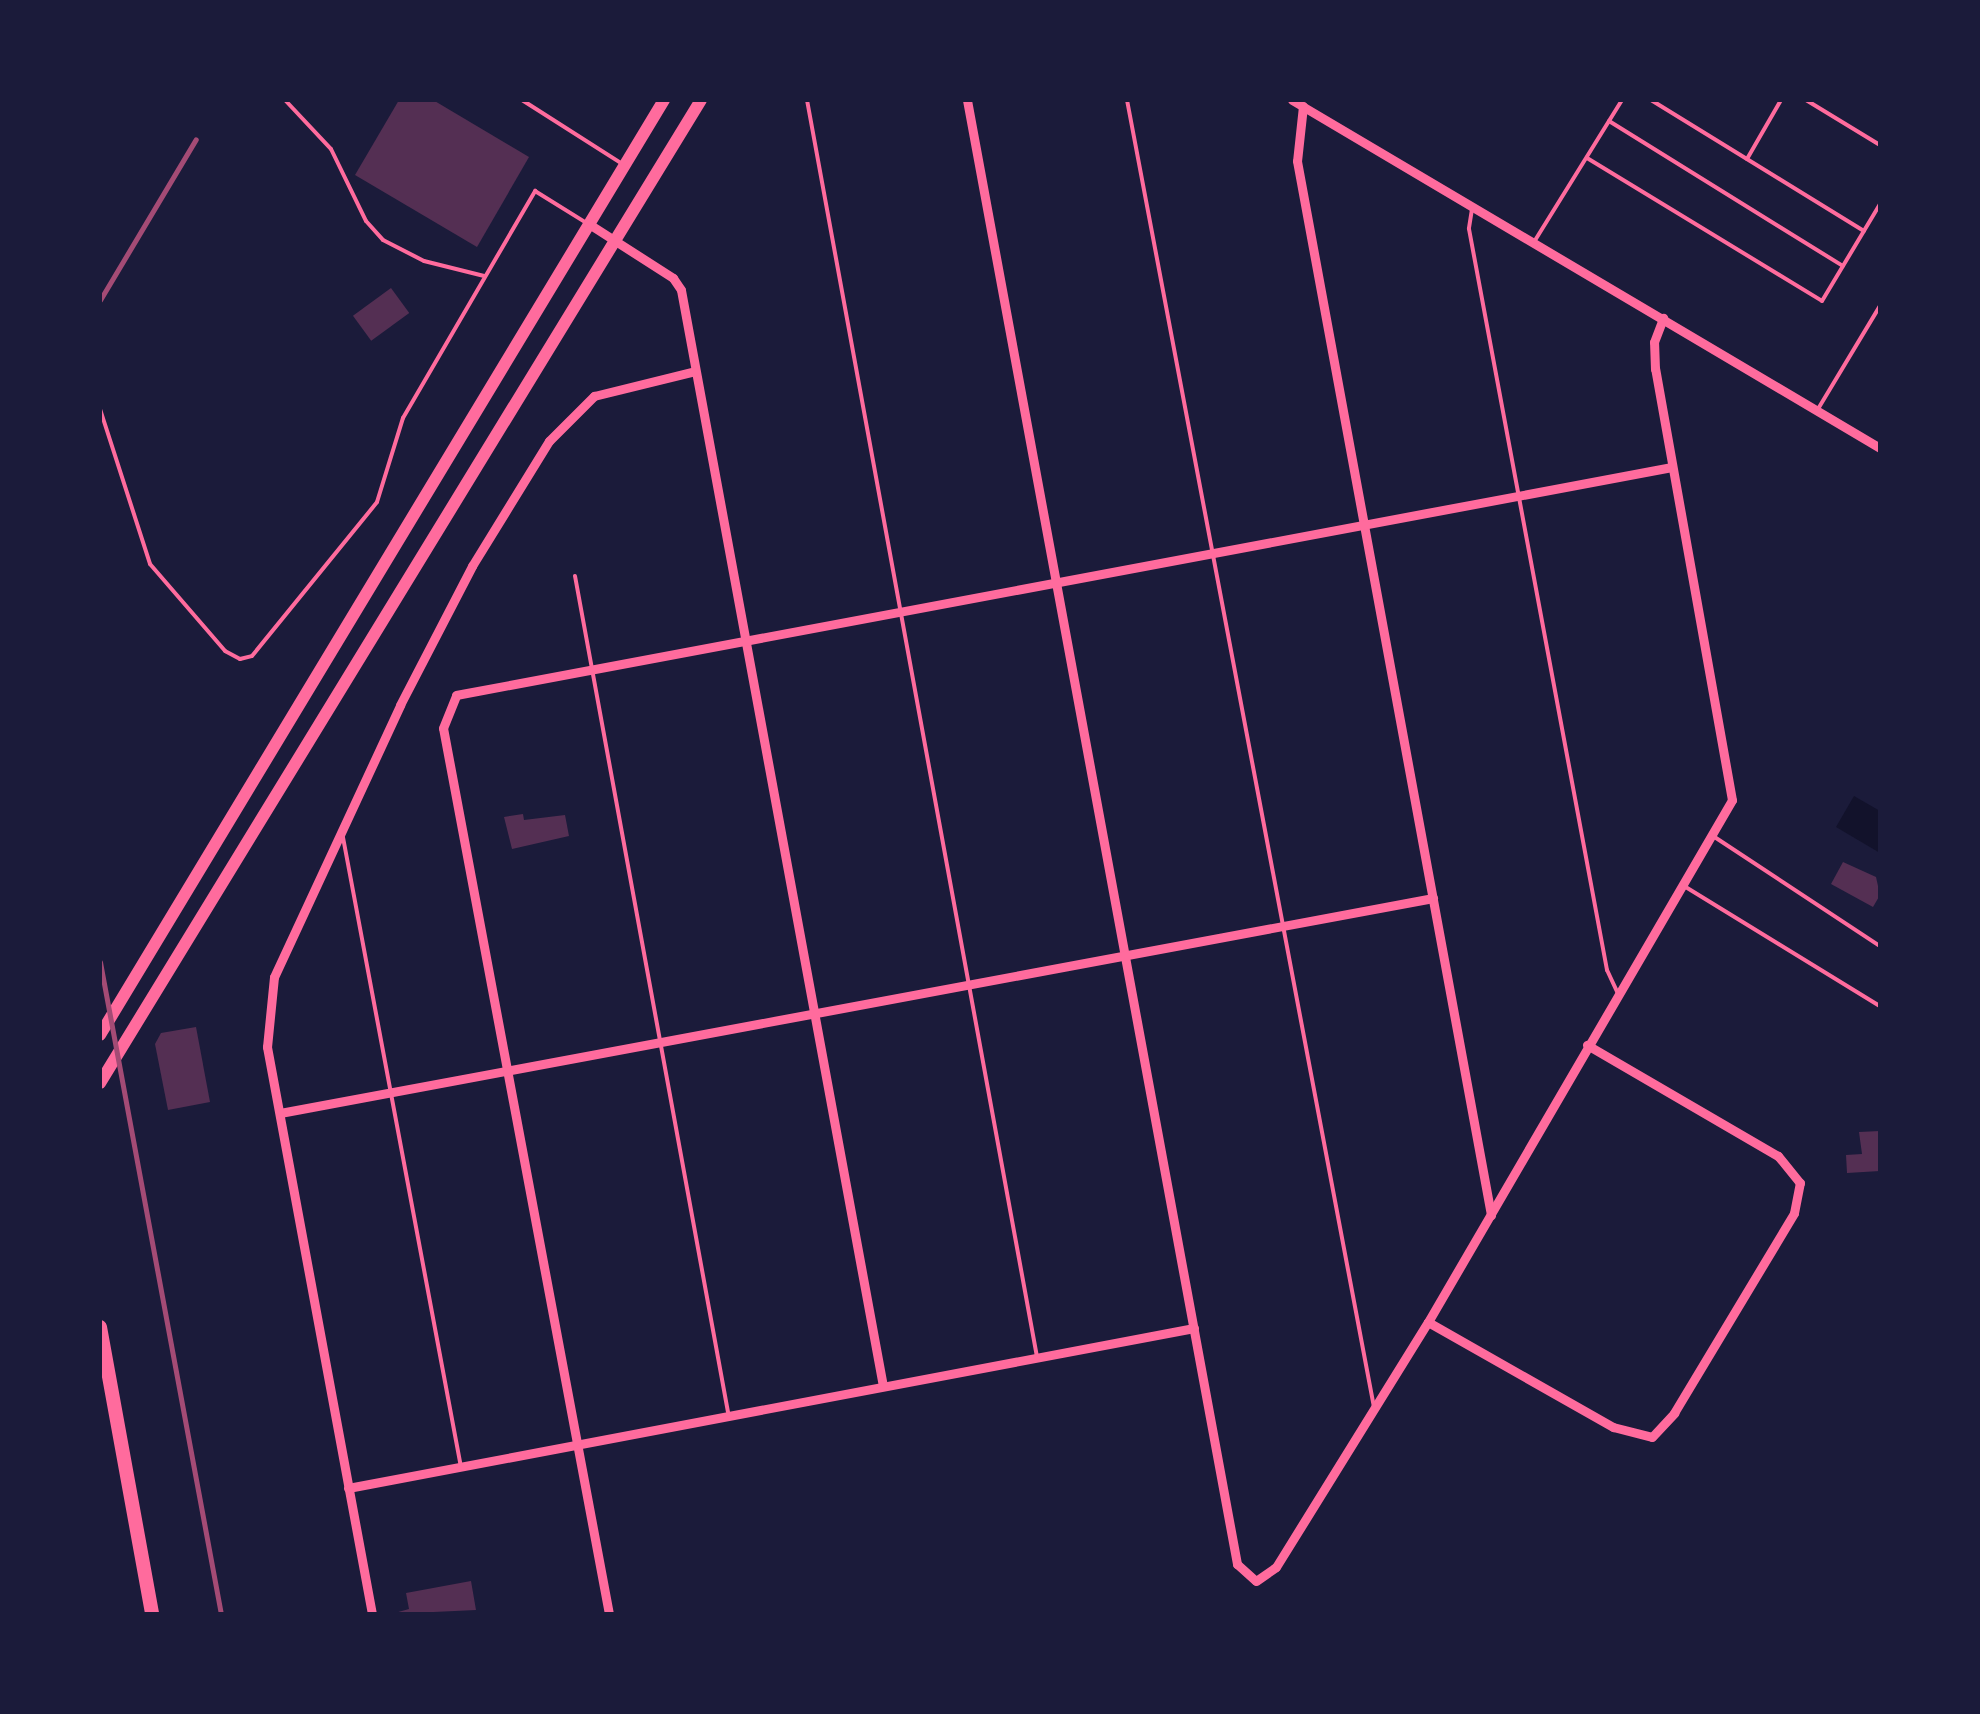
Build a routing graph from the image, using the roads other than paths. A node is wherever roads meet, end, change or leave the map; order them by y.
1 (284, 100) edge
2 (522, 100) edge
3 (664, 100) edge
4 (701, 100) edge
5 (807, 100) edge
6 (967, 100) edge
7 (1127, 100) edge
8 (1292, 100) edge
9 (1622, 100) edge
10 (1652, 100) edge
11 (1781, 100) edge
12 (1806, 100) edge
13 (1303, 106) junction
14 (1609, 121) junction
15 (1880, 145) edge
16 (1586, 158) junction
17 (1748, 159) junction
18 (625, 166) junction
19 (1880, 204) edge
20 (1473, 206) junction
21 (590, 224) junction
22 (1864, 231) junction
23 (616, 241) junction
24 (1534, 242) junction
25 (1843, 266) junction
26 (484, 276) junction
27 (1880, 306) edge
28 (1663, 318) junction
29 (695, 370) junction
30 (100, 409) edge
31 (1818, 410) junction
32 (1880, 448) edge
33 (1672, 467) junction
34 (1519, 497) junction
35 (1363, 524) junction
36 (1209, 552) junction
37 (575, 576) dead end
38 (1055, 580) junction
39 (898, 610) junction
40 (746, 638) junction
41 (591, 668) junction
42 (340, 825) junction
43 (1713, 836) junction
44 (1684, 886) junction
45 (1433, 898) junction
46 (1278, 927) junction
47 (1880, 946) edge
48 (1124, 955) junction
49 (970, 984) junction
50 (1618, 994) junction
51 (1880, 1006) edge
52 (815, 1013) junction
53 (100, 1035) edge
54 (660, 1041) junction
55 (1587, 1045) junction
56 (507, 1071) junction
57 (100, 1082) edge
58 (392, 1092) junction
59 (280, 1112) junction
60 (1490, 1214) junction
61 (1428, 1322) junction
62 (100, 1326) edge
63 (1194, 1328) junction
64 (1037, 1358) junction
65 (884, 1386) junction
66 (1375, 1409) junction
67 (728, 1414) junction
68 (576, 1444) junction
69 (461, 1466) junction
70 (348, 1488) junction
71 (152, 1614) edge
72 (372, 1614) edge
73 (609, 1614) edge

1 - 26 lane
2 - 18 lane
3 - 18 main road
4 - 23 main road
5 - 39 lane
6 - 38 street
7 - 36 lane
8 - 13 street
9 - 14 lane
10 - 17 lane
11 - 17 lane
12 - 15 lane
13 - 20 street
13 - 35 street
14 - 16 lane
14 - 25 lane
16 - 24 lane
16 - 25 lane
17 - 22 lane
18 - 21 main road
19 - 22 lane
20 - 24 street
20 - 34 lane
21 - 23 street
21 - 26 lane
21 - 53 main road
22 - 25 lane
23 - 29 street
23 - 57 main road
24 - 28 street
26 - 30 lane
27 - 31 lane
28 - 31 street
28 - 33 street
29 - 40 street
29 - 42 street
31 - 32 street
33 - 34 street
33 - 43 street
34 - 35 street
34 - 50 lane
35 - 36 street
35 - 45 street
36 - 38 street
36 - 46 lane
37 - 41 lane
38 - 39 street
38 - 48 street
39 - 40 street
39 - 49 lane
40 - 41 street
40 - 52 street
41 - 54 lane
41 - 56 street
42 - 58 lane
42 - 59 street
43 - 44 street
43 - 47 lane
44 - 50 street
44 - 51 lane
45 - 46 street
45 - 60 street
46 - 48 street
46 - 66 lane
48 - 49 street
48 - 63 street
49 - 52 street
49 - 64 lane
50 - 55 street
52 - 54 street
52 - 65 street
54 - 56 street
54 - 67 lane
55 - 60 street
55 - 61 street
56 - 58 street
56 - 68 street
58 - 59 street
58 - 69 lane
59 - 70 street
60 - 61 street
61 - 66 street
62 - 71 main road
63 - 64 street
63 - 66 street
64 - 65 street
65 - 67 street
67 - 68 street
68 - 69 street
68 - 73 street
69 - 70 street
70 - 72 street

